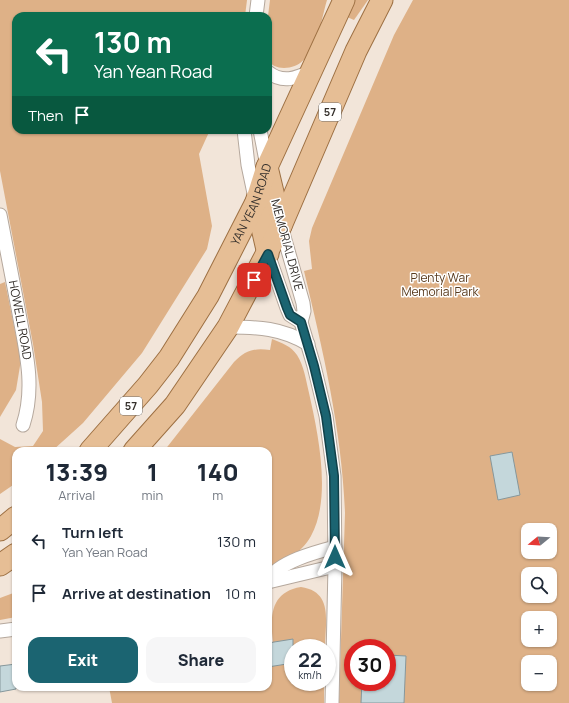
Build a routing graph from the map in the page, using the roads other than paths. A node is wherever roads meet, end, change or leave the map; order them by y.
1 (258, 0) edge
2 (344, 0) edge
3 (382, 0) edge
4 (256, 12) edge
5 (312, 71) junction
6 (272, 75) edge
7 (244, 134) edge
8 (261, 134) edge
9 (267, 167) junction
10 (256, 202) junction
11 (0, 215) edge
12 (282, 226) junction
13 (268, 254) junction
14 (301, 322) junction
15 (228, 327) junction
16 (308, 344) junction
17 (23, 425) dead end
18 (94, 447) edge
19 (138, 447) edge
20 (12, 520) edge
21 (0, 530) edge
22 (335, 547) junction
23 (12, 557) edge
24 (0, 565) edge
25 (335, 566) junction
26 (272, 577) edge
27 (272, 580) edge
28 (12, 630) edge
29 (0, 632) edge
30 (332, 703) edge

1 - 4 street
2 - 5 main road, YAN YEAN ROAD / 57
3 - 12 main road, 57
5 - 6 street
5 - 9 main road, YAN YEAN ROAD / 57
7 - 10 street
8 - 9 street
9 - 10 main road, YAN YEAN ROAD / 57
9 - 12 main road, MEMORIAL DRIVE
10 - 13 main road
10 - 18 main road, YAN YEAN ROAD / 57
11 - 17 street, HOWELL ROAD
12 - 13 main road, 57
12 - 14 street, MEMORIAL DRIVE
13 - 14 street, MEMORIAL DRIVE
13 - 15 main road, 57
14 - 16 street, MEMORIAL DRIVE
15 - 16 street
15 - 19 main road, 57
16 - 22 street, MEMORIAL DRIVE
20 - 21 main road
22 - 25 street, MEMORIAL DRIVE
22 - 26 street
23 - 24 main road
25 - 27 street
25 - 30 street, MEMORIAL DRIVE
28 - 29 street

